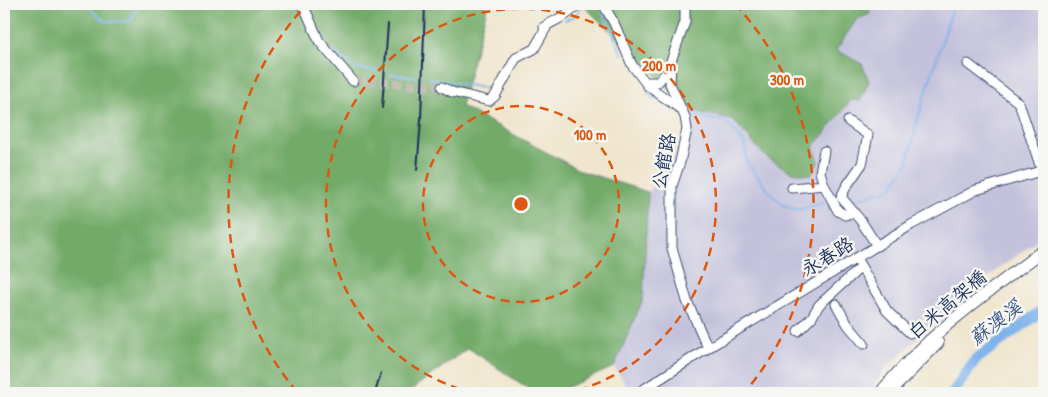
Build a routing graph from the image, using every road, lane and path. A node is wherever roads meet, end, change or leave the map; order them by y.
1 (301, 4) edge
2 (578, 4) edge
3 (603, 4) edge
4 (685, 4) edge
5 (671, 61) junction
6 (968, 64) dead end
7 (353, 81) dead end
8 (646, 82) junction
9 (442, 87) tunnel mouth
10 (682, 110) junction
11 (848, 121) dead end
12 (824, 151) dead end
13 (1043, 171) edge
14 (824, 185) junction
15 (792, 188) dead end
16 (854, 212) junction
17 (877, 246) junction
18 (1044, 246) edge
19 (1044, 250) edge
20 (856, 258) junction
21 (1044, 259) edge
22 (861, 267) junction
23 (836, 304) dead end
24 (798, 332) dead end
25 (910, 333) dead end
26 (864, 344) dead end
27 (708, 348) junction
28 (638, 393) edge
29 (875, 393) edge
30 (880, 393) edge
31 (889, 393) edge

1 - 7 street
2 - 9 street
3 - 8 street, 公館路
4 - 5 street
5 - 8 street
5 - 10 street
6 - 13 street
8 - 10 street, 公館路
10 - 27 street, 公館路
11 - 16 street
12 - 14 street
13 - 17 street, 永春路
14 - 15 street
14 - 16 street
16 - 17 street
17 - 20 street, 永春路
18 - 29 street
19 - 30 main road, 白米高架橋
20 - 22 street
20 - 27 street, 永春路
21 - 31 main road, 白米高架橋
22 - 24 street
22 - 25 street
23 - 26 street
27 - 28 street, 永春路

